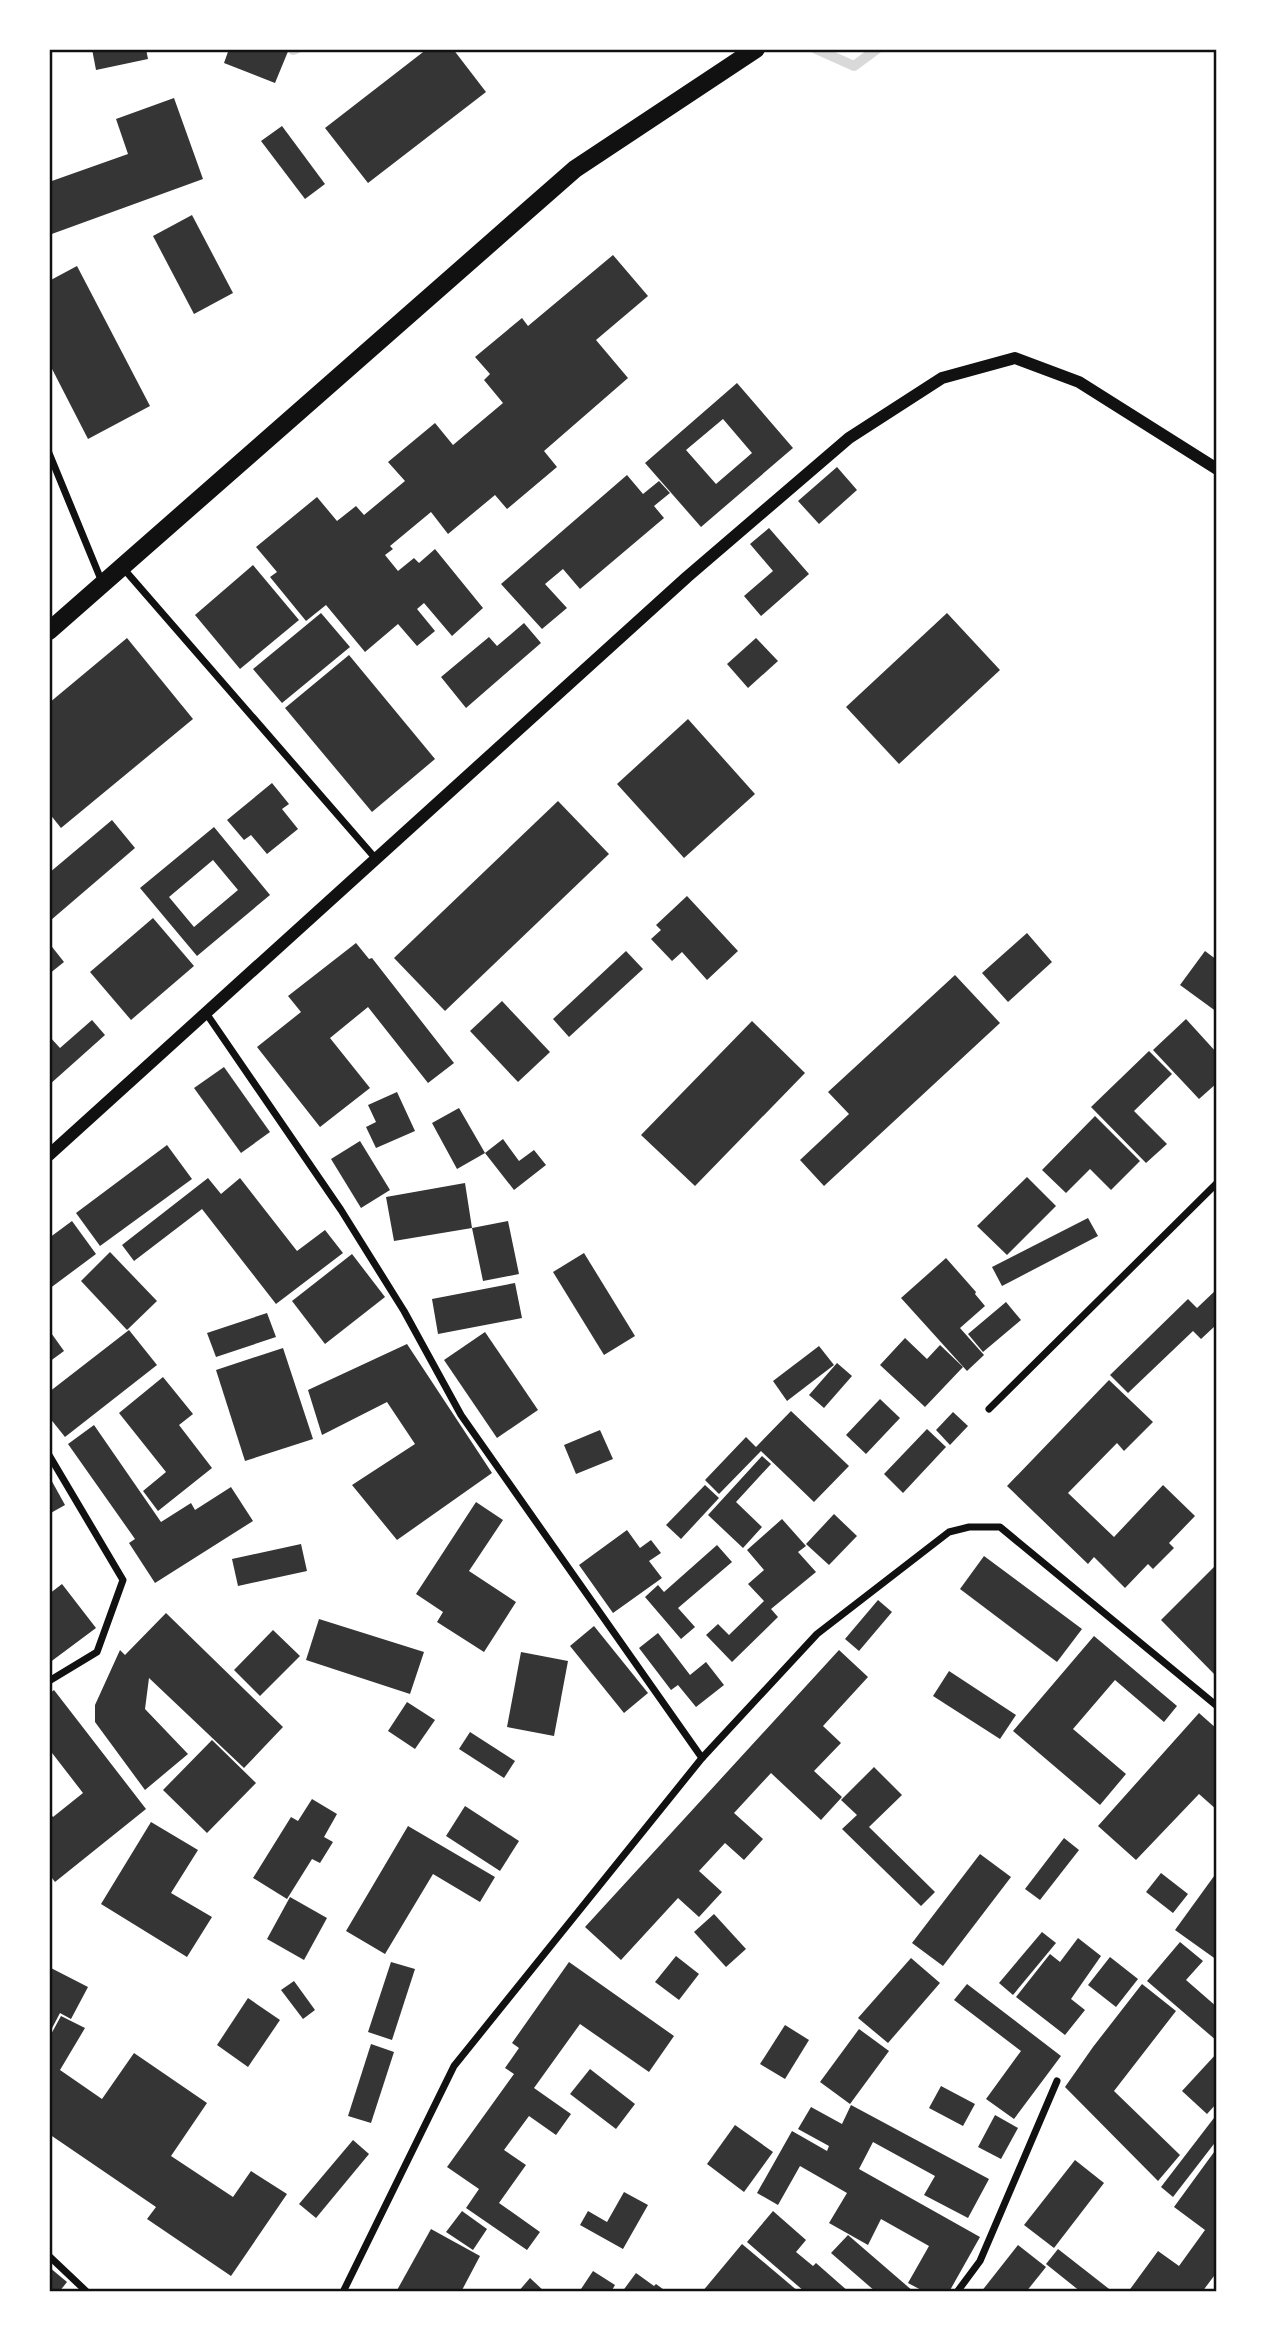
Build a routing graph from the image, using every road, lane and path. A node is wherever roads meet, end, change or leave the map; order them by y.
1 (756, 49) edge
2 (49, 453) edge
3 (1217, 469) edge
4 (122, 567) junction
5 (103, 583) junction
6 (49, 631) edge
7 (376, 859) junction
8 (206, 1013) junction
9 (49, 1155) edge
10 (1217, 1183) edge
11 (989, 1409) dead end
12 (49, 1455) edge
13 (49, 1681) edge
14 (1217, 1706) edge
15 (702, 1758) junction
16 (1057, 2081) dead end
17 (49, 2256) edge
18 (87, 2292) edge
19 (343, 2292) edge
20 (957, 2292) edge

1 - 4 main road
2 - 5 street
3 - 7 street
4 - 5 main road
4 - 7 street
5 - 6 main road
7 - 8 street
8 - 9 street
8 - 15 street
10 - 11 street
12 - 13 street
14 - 15 street
15 - 19 street
16 - 20 street
17 - 18 street

